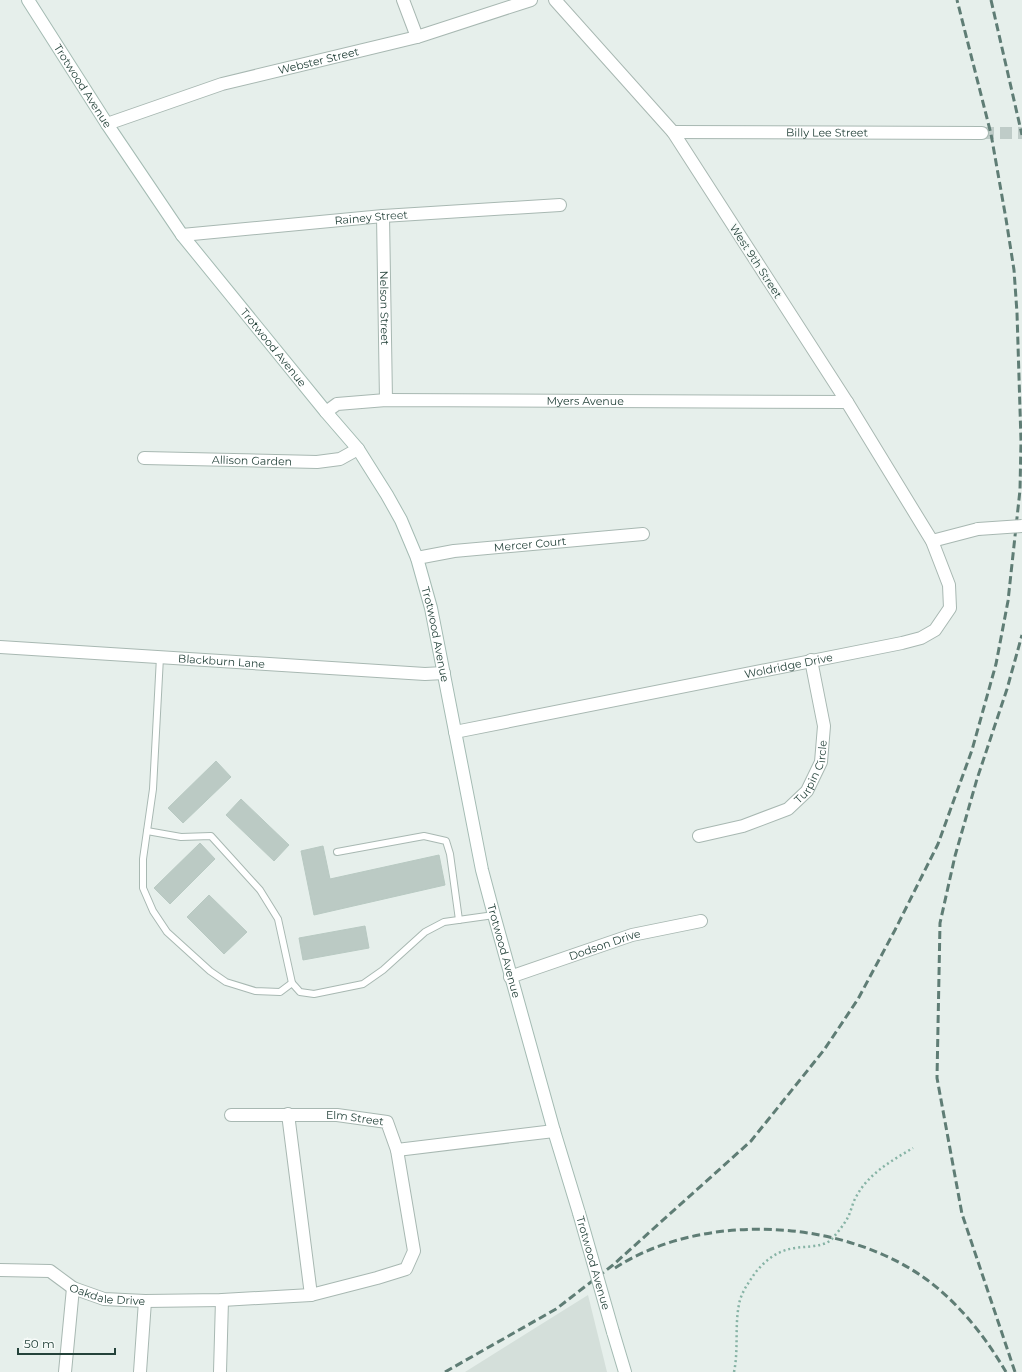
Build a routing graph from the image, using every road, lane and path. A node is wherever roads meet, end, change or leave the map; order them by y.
1 (28, 0) edge
2 (403, 0) edge
3 (530, 0) edge
4 (555, 0) edge
5 (417, 37) junction
6 (106, 124) junction
7 (673, 132) junction
8 (982, 133) tunnel mouth
9 (560, 205) dead end
10 (383, 216) junction
11 (182, 235) junction
12 (386, 400) junction
13 (847, 402) junction
14 (326, 412) junction
15 (358, 449) junction
16 (144, 458) dead end
17 (1022, 526) edge
18 (643, 534) dead end
19 (932, 541) junction
20 (417, 558) junction
21 (0, 647) edge
22 (160, 657) junction
23 (811, 660) junction
24 (444, 673) junction
25 (455, 732) junction
26 (147, 831) junction
27 (699, 836) dead end
28 (337, 852) dead end
29 (494, 915) junction
30 (459, 920) junction
31 (701, 921) dead end
32 (510, 976) junction
33 (292, 983) junction
34 (288, 1114) junction
35 (231, 1115) dead end
36 (554, 1131) junction
37 (913, 1148) dead end
38 (397, 1150) junction
39 (0, 1270) edge
40 (73, 1288) junction
41 (311, 1295) junction
42 (222, 1300) junction
43 (145, 1301) junction
44 (65, 1372) edge
45 (140, 1372) edge
46 (220, 1372) edge
47 (625, 1372) edge
48 (734, 1372) edge

1 - 6 street, Trotwood Avenue
2 - 5 street
3 - 5 street, Webster Street
4 - 7 street, West 9th Street
5 - 6 street, Webster Street
6 - 11 street, Trotwood Avenue
7 - 8 street, Billy Lee Street
7 - 13 street, West 9th Street
9 - 10 street, Rainey Street
10 - 11 street, Rainey Street
10 - 12 street, Nelson Street
11 - 14 street, Trotwood Avenue
12 - 13 street, Myers Avenue
12 - 14 street, Myers Avenue
13 - 19 street, West 9th Street
14 - 15 street, Trotwood Avenue
15 - 16 street, Allison Garden
15 - 20 street, Trotwood Avenue
17 - 19 street, bridge
18 - 20 street, Mercer Court
19 - 23 street, Woldridge Drive
20 - 24 street, Trotwood Avenue
21 - 22 street, Blackburn Lane
22 - 24 street, Blackburn Lane
22 - 26 lane
23 - 25 street, Woldridge Drive
23 - 27 street, Turpin Circle
24 - 25 street, Trotwood Avenue
25 - 29 street, Trotwood Avenue
26 - 33 lane
26 - 33 lane
28 - 30 lane
29 - 30 lane
29 - 32 street, Trotwood Avenue
30 - 33 lane
31 - 32 street, Dodson Drive
32 - 36 street, Trotwood Avenue
34 - 35 street, Elm Street
34 - 38 street, Elm Street
34 - 41 street
36 - 38 street
36 - 47 street, Trotwood Avenue, bridge
37 - 48 path
38 - 41 street, Oakdale Drive
39 - 40 street, Oakdale Drive
40 - 43 street, Oakdale Drive
40 - 44 street
41 - 42 street, Oakdale Drive
42 - 43 street, Oakdale Drive
42 - 46 street
43 - 45 street

